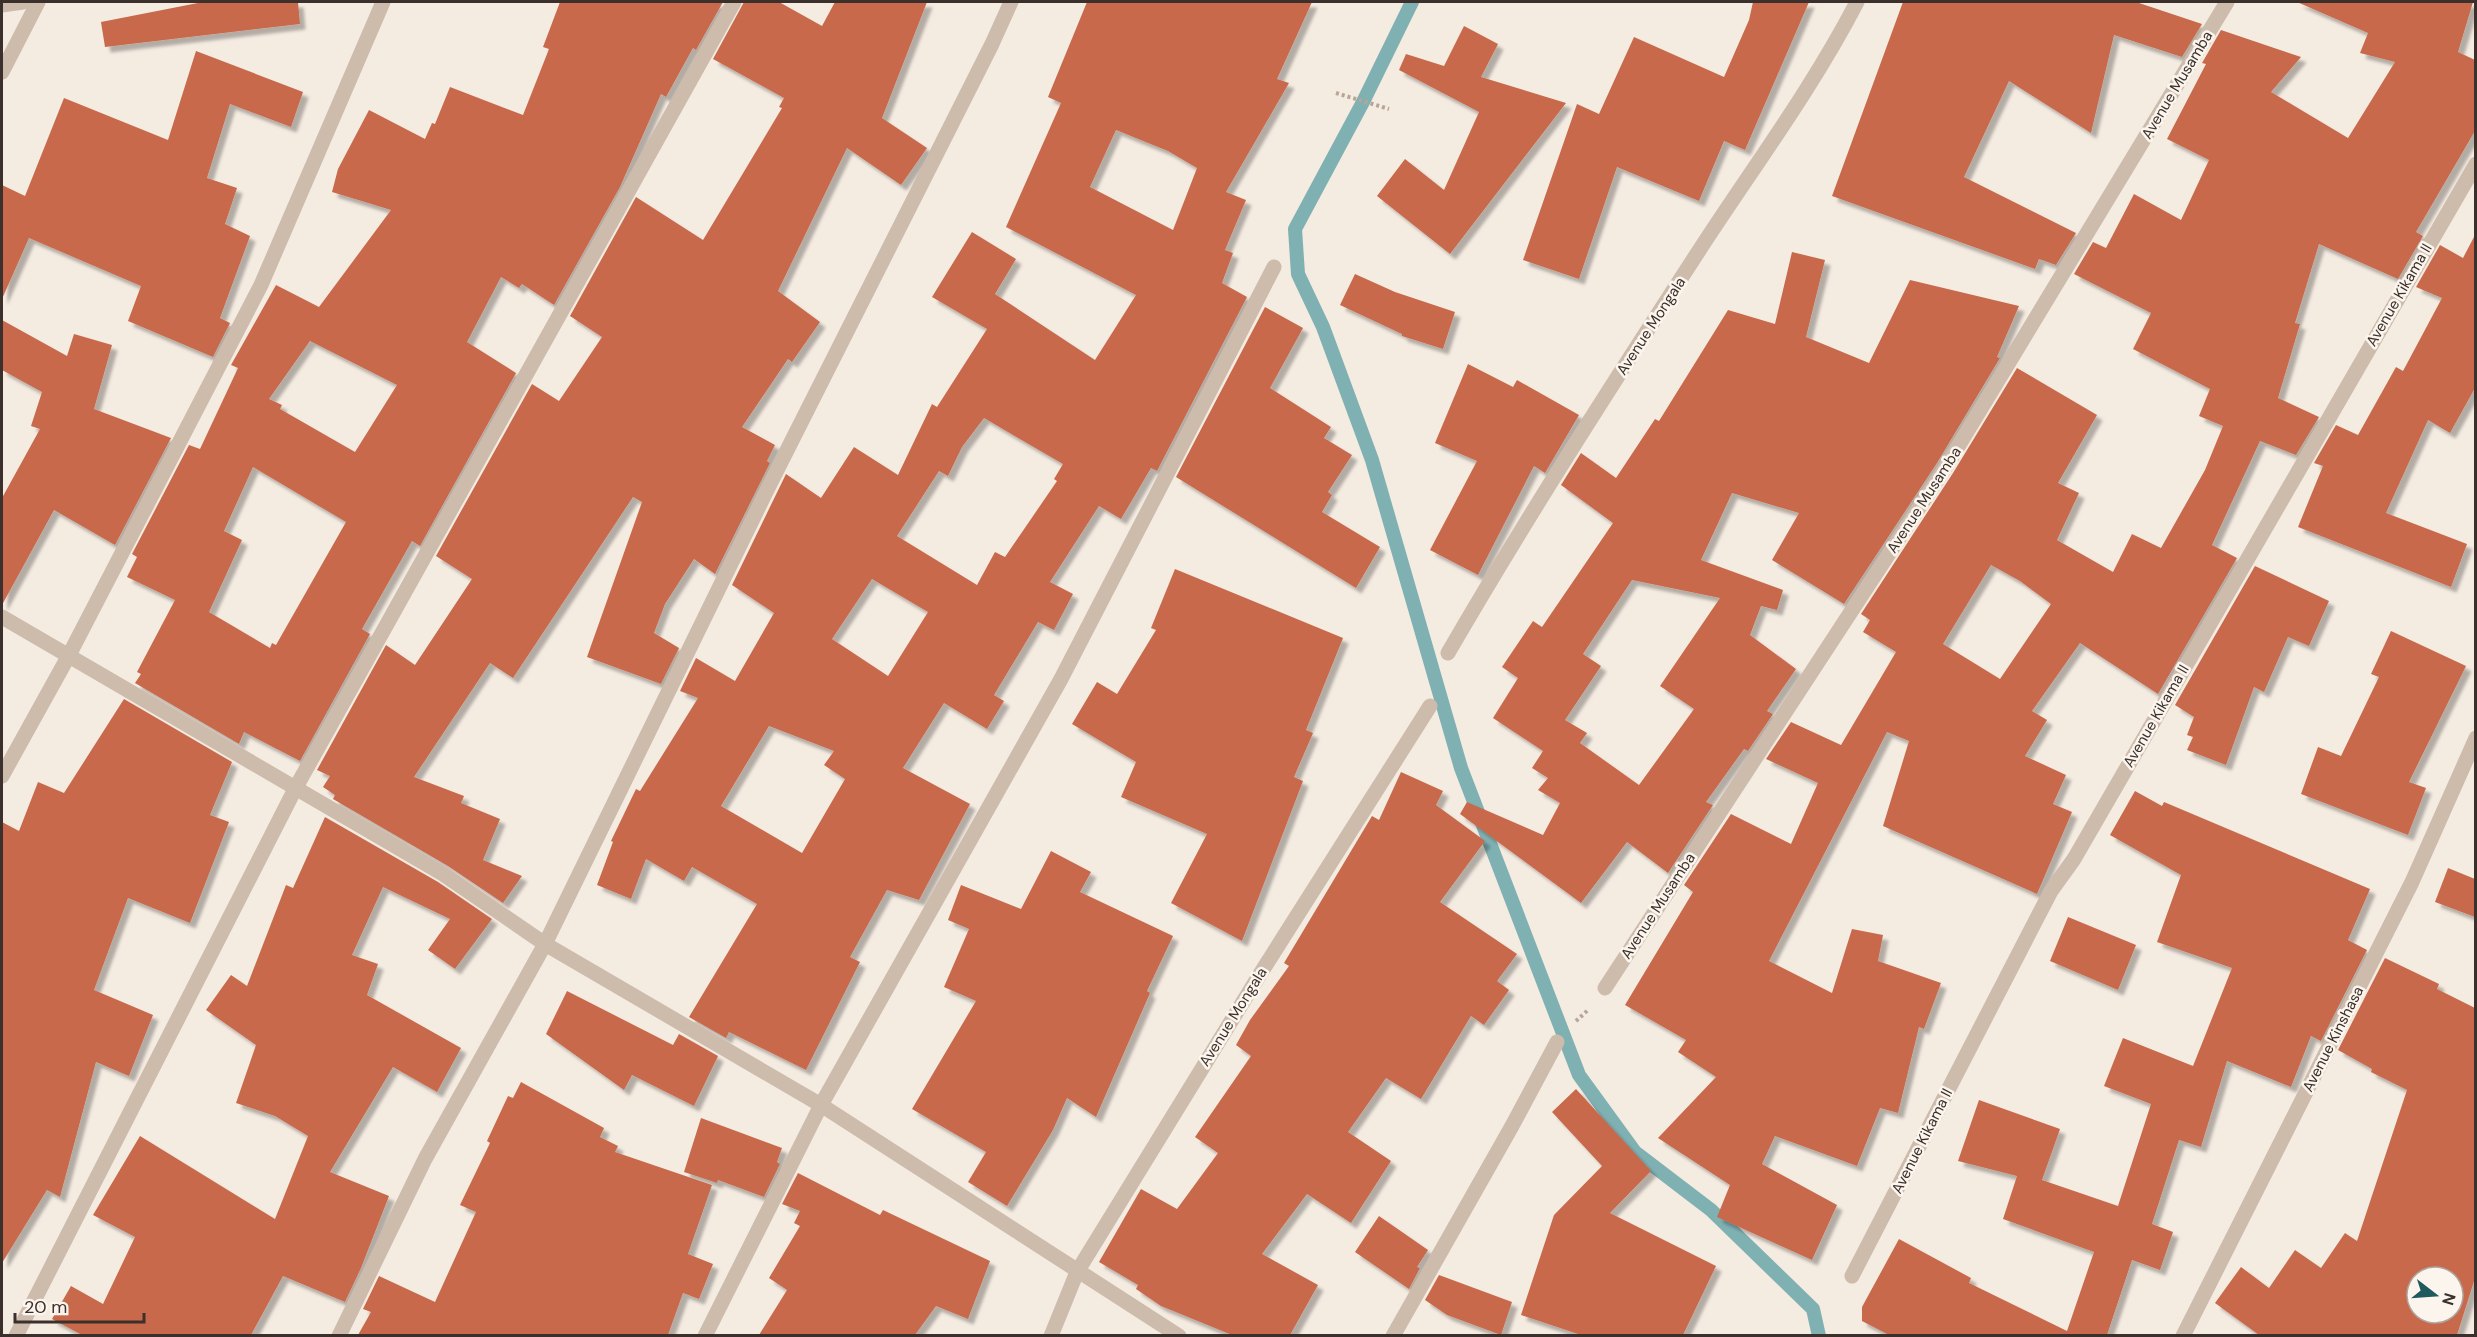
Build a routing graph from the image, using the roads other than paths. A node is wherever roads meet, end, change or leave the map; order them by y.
1 (22, 2) edge
2 (38, 2) edge
3 (383, 2) edge
4 (734, 2) edge
5 (1011, 2) edge
6 (1857, 2) edge
7 (2227, 2) edge
8 (2, 5) edge
9 (2, 72) edge
10 (2475, 164) edge
11 (1274, 267) dead end
12 (2, 617) edge
13 (1448, 653) dead end
14 (68, 657) junction
15 (1430, 706) dead end
16 (2475, 738) edge
17 (2, 776) edge
18 (295, 789) junction
19 (545, 944) junction
20 (1605, 988) road end
21 (1557, 1042) road end
22 (821, 1105) junction
23 (1077, 1272) junction
24 (1852, 1276) dead end
25 (16, 1335) edge
26 (339, 1335) edge
27 (705, 1335) edge
28 (1051, 1335) edge
29 (1179, 1335) edge
30 (1393, 1335) edge
31 (2183, 1335) edge

1 - 8 street
2 - 9 street
3 - 14 street
4 - 18 street
5 - 19 street
6 - 13 street, Avenue Mongala
7 - 20 street, Avenue Musamba
10 - 24 street, Avenue Kikama II
11 - 22 street
12 - 14 street
14 - 17 street
14 - 18 street
15 - 23 street, Avenue Mongala
16 - 31 street, Avenue Kinshasa
18 - 19 street
18 - 25 street
19 - 22 street
19 - 26 street
21 - 30 street
22 - 23 street
22 - 27 street
23 - 28 street, Avenue Mongala
23 - 29 street

